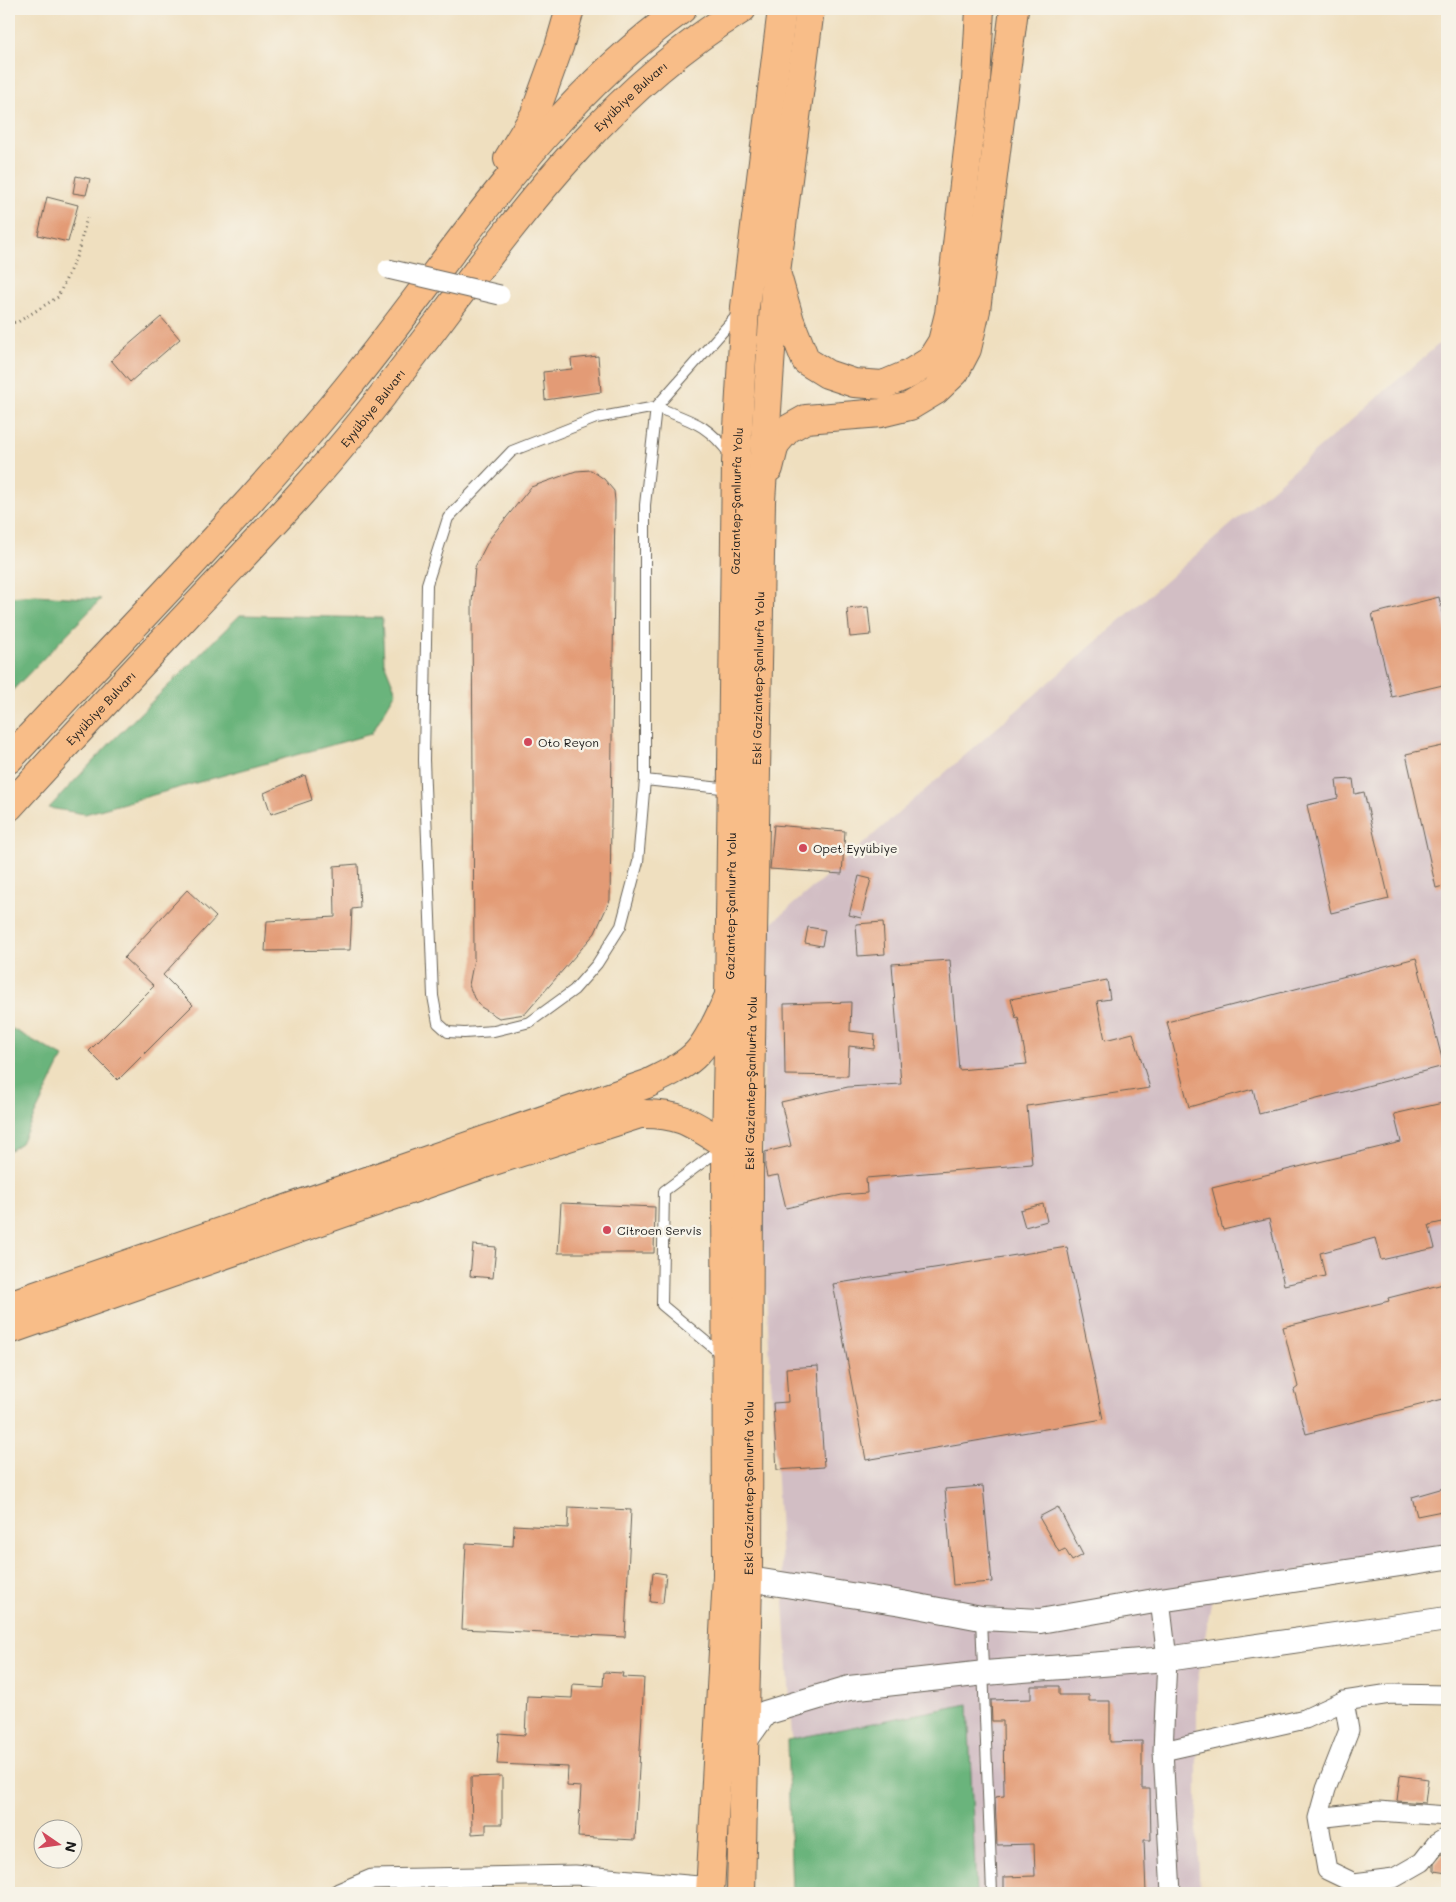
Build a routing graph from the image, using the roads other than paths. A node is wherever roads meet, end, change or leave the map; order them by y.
1 (570, 9) edge
2 (682, 9) edge
3 (782, 9) edge
4 (810, 9) edge
5 (980, 9) edge
6 (1014, 9) edge
7 (739, 11) edge
8 (457, 244) junction
9 (388, 269) dead end
10 (776, 272) junction
11 (500, 295) dead end
12 (745, 307) junction
13 (656, 406) junction
14 (736, 463) junction
15 (761, 501) junction
16 (9, 759) edge
17 (644, 780) junction
18 (732, 790) junction
19 (9, 807) edge
20 (729, 996) junction
21 (726, 1145) junction
22 (9, 1305) edge
23 (9, 1330) edge
24 (726, 1358) junction
25 (1447, 1557) edge
26 (748, 1580) junction
27 (1160, 1600) junction
28 (982, 1618) junction
29 (1447, 1620) edge
30 (1166, 1659) junction
31 (985, 1673) junction
32 (1447, 1695) edge
33 (1344, 1701) junction
34 (746, 1741) junction
35 (1162, 1751) junction
36 (1447, 1816) edge
37 (1318, 1818) junction
38 (1447, 1837) edge
39 (710, 1890) edge
40 (339, 1893) edge
41 (741, 1893) edge
42 (992, 1893) edge
43 (1171, 1893) edge

1 - 8 main road
2 - 8 main road
3 - 12 main road, Gaziantep-Şanlıurfa Yolu
4 - 10 main road
5 - 10 main road
6 - 15 main road
7 - 19 main road, Eyyübiye Bulvarı
8 - 16 main road
9 - 11 street, bridge
10 - 15 main road, Eski Gaziantep-Şanlıurfa Yolu
12 - 13 lane
12 - 14 main road, Gaziantep-Şanlıurfa Yolu
13 - 14 lane
13 - 17 lane
13 - 17 lane
14 - 18 main road, Gaziantep-Şanlıurfa Yolu
15 - 26 main road, Eski Gaziantep-Şanlıurfa Yolu
17 - 18 lane
18 - 20 main road, Gaziantep-Şanlıurfa Yolu
20 - 21 main road, Eski Gaziantep-Şanlıurfa Yolu
20 - 22 main road
21 - 23 main road
21 - 24 main road, Eski Gaziantep-Şanlıurfa Yolu
21 - 24 lane
24 - 39 main road, Eski Gaziantep-Şanlıurfa Yolu
25 - 27 street
26 - 28 street
26 - 34 main road, Eski Gaziantep-Şanlıurfa Yolu
27 - 28 street
27 - 30 street
28 - 31 lane
29 - 30 street
30 - 31 street
30 - 35 street
31 - 34 street
31 - 42 lane
32 - 33 street
33 - 35 street
33 - 37 street
34 - 41 main road, Eski Gaziantep-Şanlıurfa Yolu
35 - 43 street
36 - 37 street
37 - 38 street
39 - 40 street

